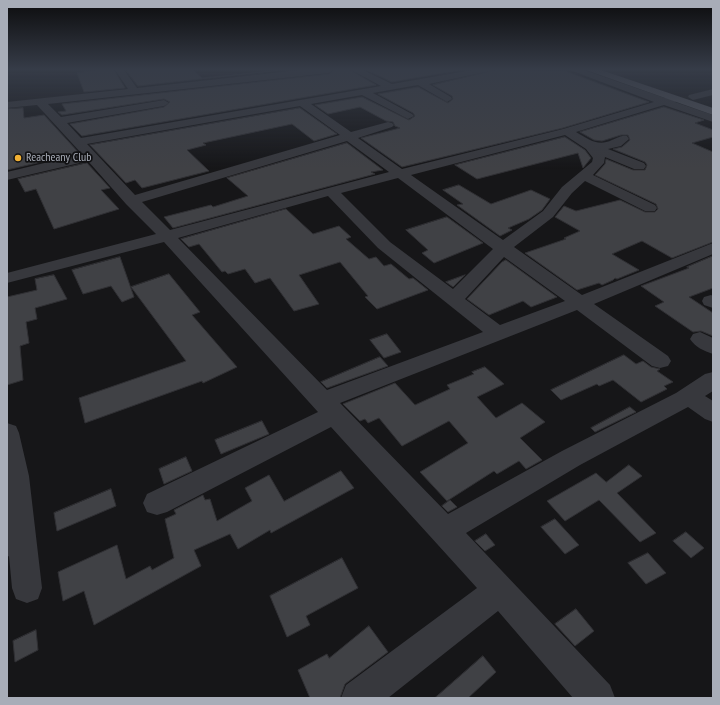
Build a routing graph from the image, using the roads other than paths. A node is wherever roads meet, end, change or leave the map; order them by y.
1 (30, 103) edge
2 (41, 103) edge
3 (164, 103) dead end
4 (297, 103) edge
5 (302, 103) edge
6 (383, 103) edge
7 (659, 103) edge
8 (676, 103) edge
9 (680, 103) edge
10 (7, 105) edge
11 (713, 112) edge
12 (408, 116) dead end
13 (713, 119) edge
14 (60, 121) junction
15 (388, 125) dead end
16 (567, 131) junction
17 (350, 137) junction
18 (623, 138) dead end
19 (591, 147) junction
20 (85, 149) junction
21 (639, 166) dead end
22 (399, 174) junction
23 (583, 175) junction
24 (7, 176) edge
25 (331, 191) junction
26 (131, 201) junction
27 (650, 208) dead end
28 (167, 236) junction
29 (504, 247) junction
30 (713, 248) edge
31 (7, 278) edge
32 (454, 299) junction
33 (578, 302) junction
34 (497, 333) junction
35 (660, 361) dead end
36 (713, 380) edge
37 (688, 396) junction
38 (328, 408) junction
39 (713, 414) edge
40 (7, 433) edge
41 (157, 503) dead end
42 (444, 531) junction
43 (14, 539) edge
44 (27, 588) dead end
45 (500, 590) junction
46 (359, 698) edge
47 (597, 698) edge

1 - 10 street
2 - 14 street
3 - 14 street
4 - 20 street
5 - 17 street
6 - 12 street
7 - 16 street
8 - 13 street
9 - 11 main road
14 - 20 street
15 - 17 street
16 - 19 street
16 - 22 street
17 - 22 street
17 - 26 street
18 - 19 street
19 - 21 street
19 - 23 street
20 - 24 street
20 - 26 street
22 - 25 street
22 - 29 street
23 - 27 street
23 - 29 street
25 - 28 street
25 - 32 street
26 - 28 street
28 - 31 street
28 - 38 street
29 - 32 street
29 - 33 street
30 - 33 street
32 - 34 street
33 - 34 street
33 - 35 street
34 - 38 street
36 - 37 street
37 - 39 street
37 - 42 street
38 - 41 street
38 - 42 street
40 - 43 street
42 - 45 street
43 - 44 street
45 - 46 street
45 - 47 street

